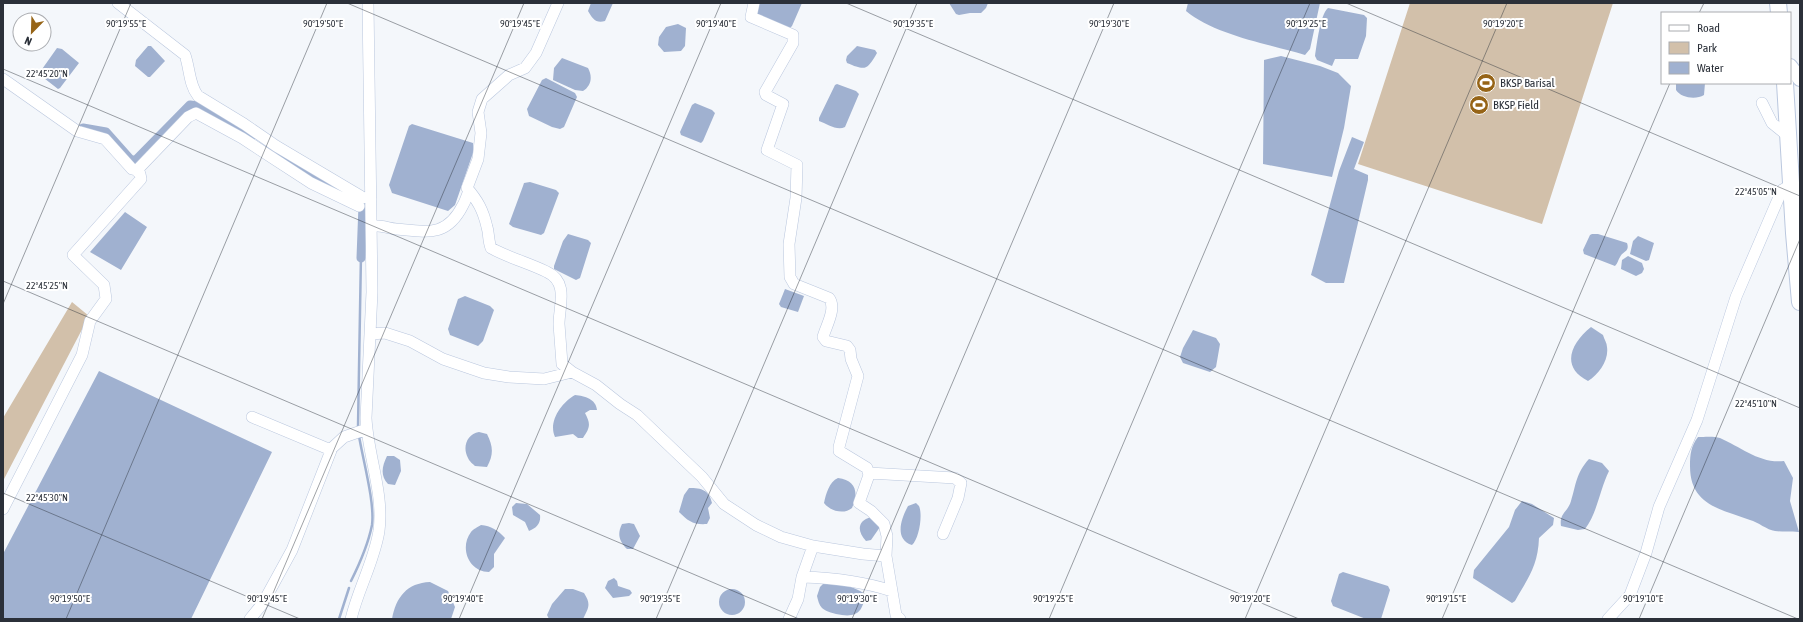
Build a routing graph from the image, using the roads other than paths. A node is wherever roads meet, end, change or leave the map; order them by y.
1 (118, 3) edge
2 (368, 3) edge
3 (558, 3) edge
4 (754, 3) edge
5 (1791, 67) edge
6 (1800, 78) edge
7 (3, 79) edge
8 (1785, 84) edge
9 (1762, 103) dead end
10 (1788, 136) junction
11 (136, 170) junction
12 (1791, 185) junction
13 (469, 190) junction
14 (371, 199) junction
15 (359, 206) dead end
16 (372, 226) junction
17 (1797, 233) edge
18 (1800, 302) edge
19 (370, 334) junction
20 (572, 372) junction
21 (252, 417) dead end
22 (367, 429) junction
23 (331, 450) junction
24 (869, 473) junction
25 (3, 509) edge
26 (943, 534) dead end
27 (813, 546) junction
28 (886, 556) junction
29 (802, 577) junction
30 (892, 591) junction
31 (250, 619) edge
32 (351, 619) edge
33 (789, 619) edge
34 (900, 619) edge
35 (1608, 619) edge

1 - 14 street
2 - 14 street
3 - 13 street
4 - 24 street
5 - 6 main road
7 - 11 street
8 - 10 highway
9 - 10 street
10 - 12 highway
11 - 15 street
11 - 25 street
12 - 17 highway
12 - 35 street
13 - 16 street
13 - 20 street
14 - 16 street
16 - 19 street
17 - 18 highway
19 - 20 street
19 - 22 street
20 - 27 street
21 - 23 street
22 - 23 street
22 - 32 street
23 - 31 street
24 - 26 street
24 - 28 street
27 - 28 street
27 - 29 street
28 - 30 street
29 - 30 street
29 - 33 street
30 - 34 street

